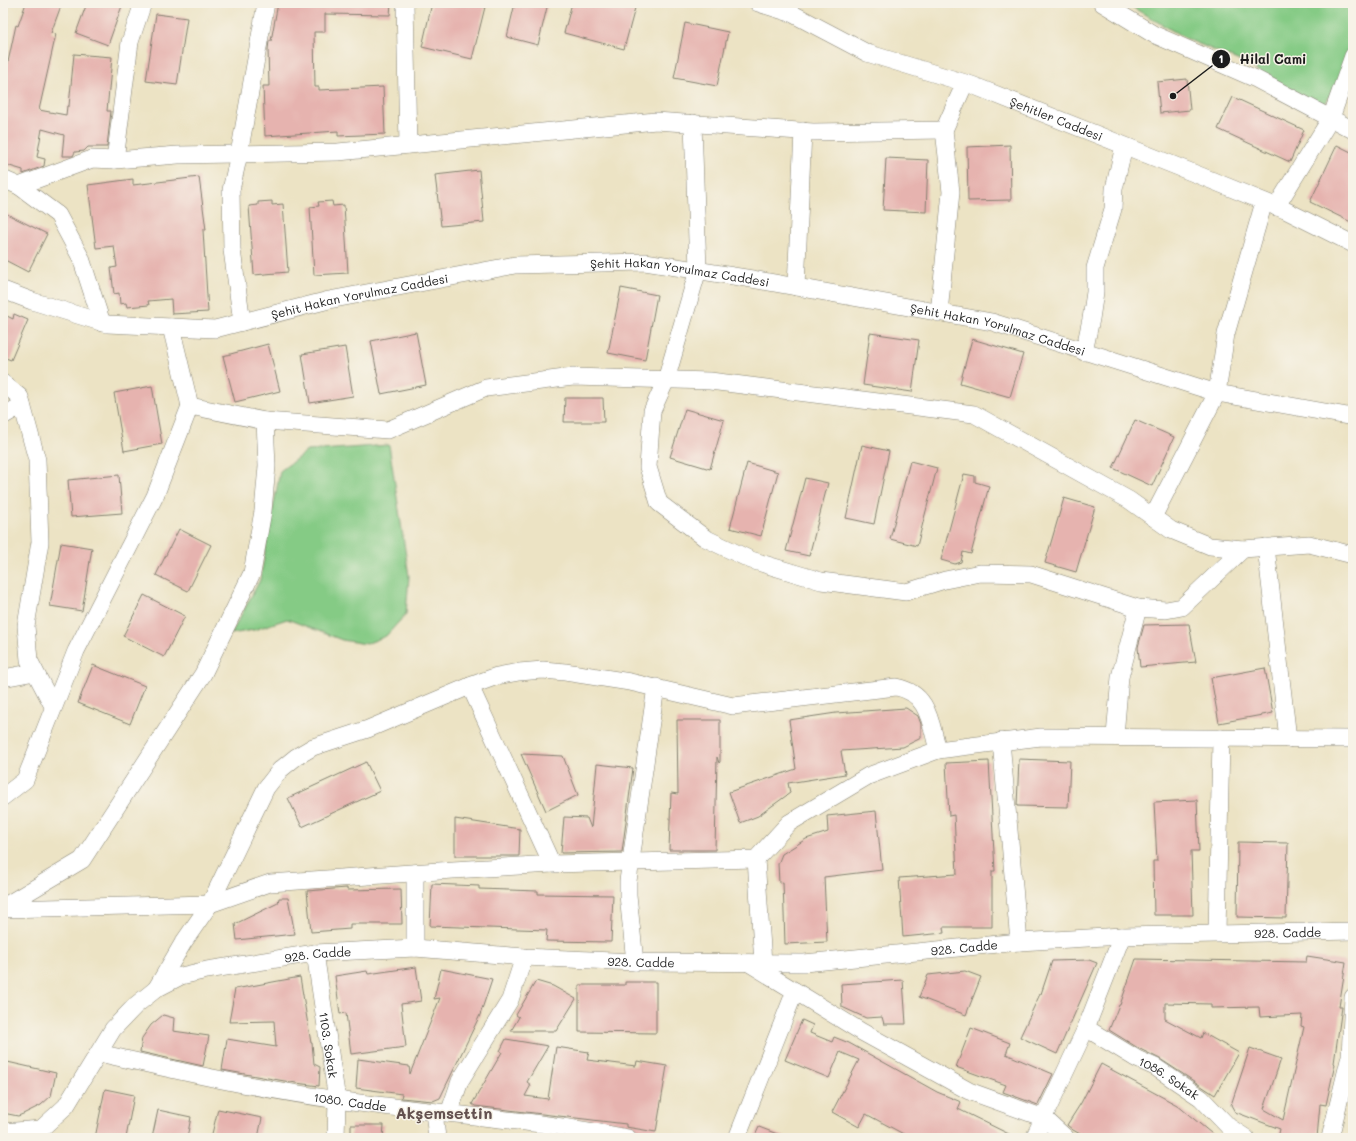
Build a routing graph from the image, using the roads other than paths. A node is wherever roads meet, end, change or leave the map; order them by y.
1 (143, 3) edge
2 (266, 3) edge
3 (405, 3) edge
4 (758, 3) edge
5 (1102, 3) edge
6 (1353, 56) edge
7 (965, 83) junction
8 (1331, 118) junction
9 (693, 123) junction
10 (944, 130) junction
11 (1353, 130) edge
12 (803, 131) junction
13 (408, 145) junction
14 (1124, 146) junction
15 (239, 154) junction
16 (115, 160) junction
17 (3, 179) edge
18 (19, 186) junction
19 (1270, 204) junction
20 (1353, 244) edge
21 (698, 270) junction
22 (796, 287) junction
23 (3, 290) edge
24 (939, 313) junction
25 (102, 322) junction
26 (242, 322) junction
27 (171, 327) junction
28 (1084, 352) junction
29 (666, 380) junction
30 (3, 383) edge
31 (1217, 393) junction
32 (22, 405) junction
33 (190, 406) junction
34 (3, 416) edge
35 (1353, 417) edge
36 (264, 421) junction
37 (1153, 517) junction
38 (1266, 547) junction
39 (1243, 549) junction
40 (1353, 555) edge
41 (1138, 608) junction
42 (35, 672) junction
43 (3, 678) edge
44 (470, 686) junction
45 (656, 687) junction
46 (53, 706) junction
47 (1115, 736) junction
48 (1221, 738) junction
49 (1353, 738) edge
50 (1288, 739) junction
51 (1001, 741) junction
52 (938, 750) junction
53 (3, 797) edge
54 (756, 859) junction
55 (631, 862) junction
56 (552, 864) junction
57 (415, 873) junction
58 (210, 904) junction
59 (3, 908) edge
60 (1353, 931) edge
61 (1217, 933) junction
62 (1122, 936) junction
63 (1019, 942) junction
64 (415, 948) junction
65 (315, 953) junction
66 (524, 957) junction
67 (635, 962) junction
68 (756, 963) junction
69 (156, 989) junction
70 (795, 991) junction
71 (1353, 997) edge
72 (1086, 1028) junction
73 (99, 1053) junction
74 (1352, 1055) edge
75 (337, 1100) junction
76 (441, 1113) junction
77 (1044, 1118) junction
78 (51, 1120) junction
79 (3, 1132) edge
80 (51, 1138) edge
81 (336, 1138) edge
82 (437, 1138) edge
83 (628, 1138) edge
84 (737, 1138) edge
85 (1034, 1138) edge
86 (1066, 1138) edge
87 (1246, 1138) edge
88 (1330, 1138) edge

1 - 16 street
2 - 15 street
3 - 13 street
4 - 7 street, Şehitler Caddesi
5 - 8 street
6 - 8 street
7 - 10 street
7 - 14 street, Şehitler Caddesi
8 - 11 street
8 - 19 street
9 - 12 street
9 - 13 street
9 - 21 street
10 - 12 street
10 - 24 street
12 - 22 street
13 - 15 street
14 - 19 street, Şehitler Caddesi
14 - 28 street
15 - 16 street
15 - 26 street
16 - 18 street
17 - 18 street
18 - 25 street
19 - 20 street, Şehitler Caddesi
19 - 31 street
21 - 22 street, Şehit Hakan Yorulmaz Caddesi
21 - 26 street, Şehit Hakan Yorulmaz Caddesi
21 - 29 street
22 - 24 street, Şehit Hakan Yorulmaz Caddesi
23 - 25 street, Şehit Hakan Yorulmaz Caddesi
24 - 28 street, Şehit Hakan Yorulmaz Caddesi
25 - 27 street, Şehit Hakan Yorulmaz Caddesi
26 - 27 street, Şehit Hakan Yorulmaz Caddesi
27 - 33 street
28 - 31 street, Şehit Hakan Yorulmaz Caddesi
29 - 36 street
29 - 37 street
29 - 41 street
30 - 32 street
31 - 35 street, Şehit Hakan Yorulmaz Caddesi
31 - 37 street
32 - 34 street
32 - 42 street
33 - 36 street
33 - 46 street
36 - 59 street
37 - 39 street
38 - 39 street
38 - 40 street
38 - 50 street
39 - 41 street
41 - 47 street
42 - 43 street
42 - 46 street
44 - 45 street
44 - 56 street
44 - 58 street
45 - 52 street
45 - 55 street
46 - 53 street
47 - 48 street
47 - 51 street
48 - 50 street
48 - 61 street
49 - 50 street
51 - 52 street
51 - 63 street
52 - 54 street
54 - 55 street
54 - 68 street
55 - 56 street
55 - 67 street
56 - 57 street
57 - 58 street
57 - 64 street
58 - 59 street
58 - 69 street
60 - 61 street, 928. Cadde
61 - 62 street, 928. Cadde
62 - 63 street, 928. Cadde
62 - 72 street
63 - 68 street, 928. Cadde
64 - 65 street, 928. Cadde
64 - 66 street, 928. Cadde
65 - 69 street, 928. Cadde
65 - 75 street, 1103. Sokak
66 - 67 street, 928. Cadde
66 - 76 street
67 - 68 street, 928. Cadde
68 - 70 street
69 - 73 street, 928. Cadde
70 - 77 street
70 - 84 street
71 - 74 street
72 - 77 street
72 - 87 street, 1086. Sokak
73 - 75 street, 1080. Cadde
73 - 78 street, 928. Cadde
74 - 88 street
75 - 76 street, 1080. Cadde
75 - 81 street, 1103. Sokak
76 - 82 street
76 - 83 street, 1080. Cadde
77 - 85 street
77 - 86 street
78 - 79 street, 928. Cadde
78 - 80 street

